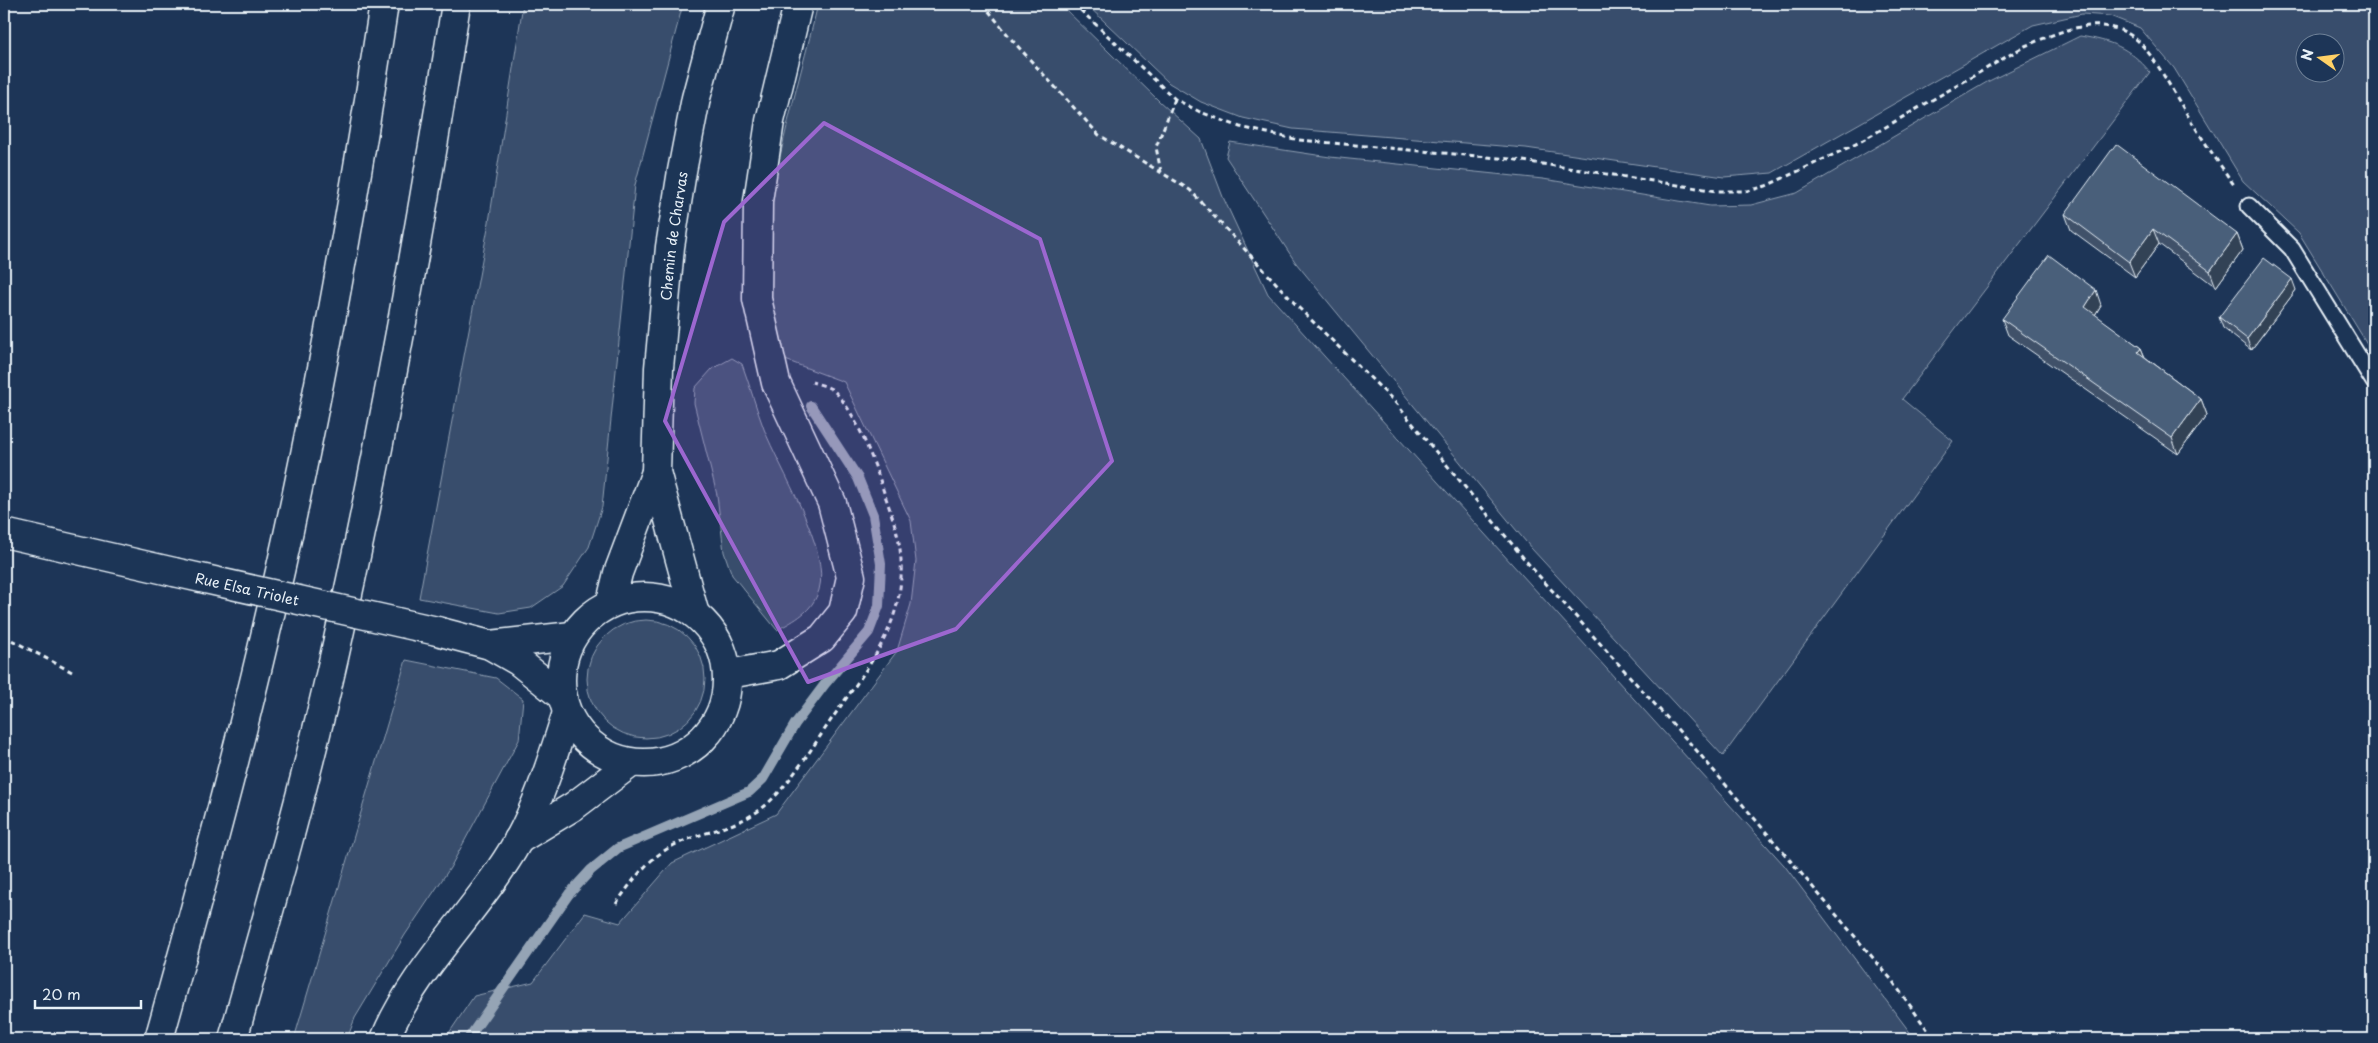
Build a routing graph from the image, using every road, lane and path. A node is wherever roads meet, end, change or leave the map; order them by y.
1 (384, 4) edge
2 (456, 4) edge
3 (721, 4) edge
4 (798, 4) edge
5 (983, 4) edge
6 (1074, 4) edge
7 (1175, 99) junction
8 (1161, 172) junction
9 (2249, 206) joint
10 (2374, 382) edge
11 (656, 472) junction
12 (4, 533) edge
13 (611, 602) junction
14 (694, 611) junction
15 (4, 636) edge
16 (572, 636) junction
17 (490, 645) junction
18 (72, 672) dead end
19 (729, 674) junction
20 (565, 705) junction
21 (631, 763) junction
22 (518, 840) junction
23 (160, 1039) edge
24 (233, 1039) edge
25 (385, 1039) edge
26 (1934, 1039) edge

1 - 23 main road
2 - 24 main road
3 - 11 main road, Chemin de Charvas
4 - 19 main road
5 - 8 path
6 - 7 path
7 - 8 path
7 - 9 path
8 - 26 path
9 - 10 lane
11 - 13 main road, Chemin de Charvas
11 - 14 main road, Chemin de Charvas
12 - 17 main road, Rue Elsa Triolet, bridge
13 - 14 main road
13 - 16 main road
14 - 19 main road
15 - 18 path
16 - 17 main road, Rue Elsa Triolet
16 - 20 main road
17 - 20 main road, Rue Elsa Triolet
19 - 21 main road
20 - 21 main road
20 - 22 main road
21 - 22 main road
22 - 25 main road

